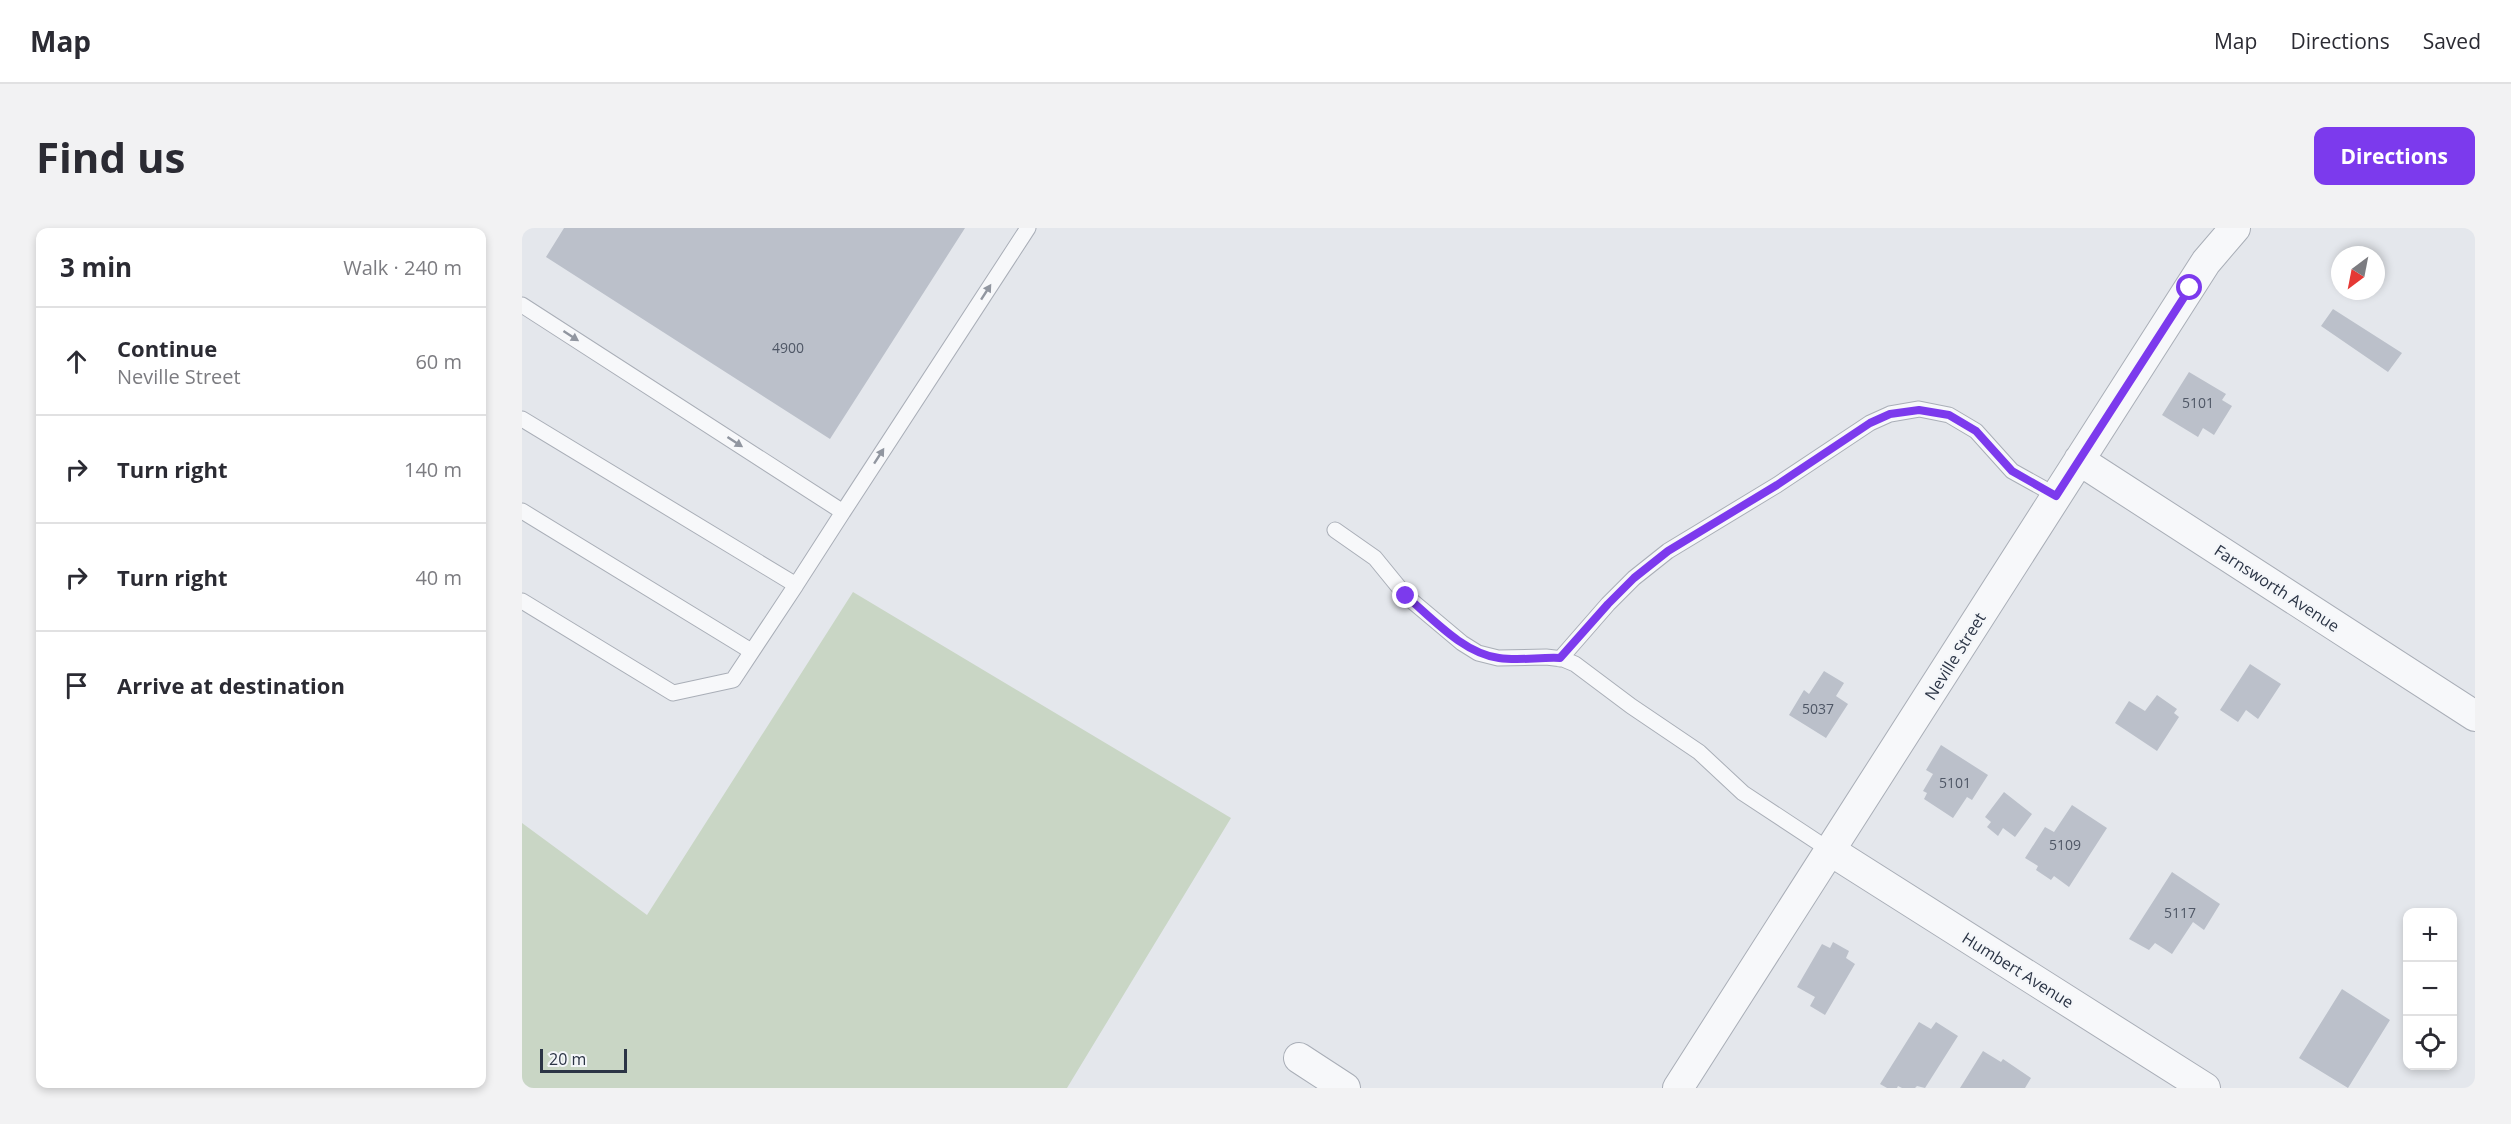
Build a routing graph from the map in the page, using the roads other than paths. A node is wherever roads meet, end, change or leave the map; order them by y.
1 (1028, 228) edge
2 (2235, 228) edge
3 (522, 304) edge
4 (522, 419) edge
5 (2079, 460) junction
6 (2056, 496) junction
7 (522, 511) edge
8 (843, 512) junction
9 (1335, 530) dead end
10 (796, 585) junction
11 (522, 601) edge
12 (752, 651) junction
13 (1560, 658) junction
14 (2475, 716) edge
15 (1831, 851) junction
16 (1299, 1058) dead end
17 (1345, 1088) edge
18 (1678, 1088) edge
19 (2205, 1088) edge

8 -> 1 lane
2 - 5 street, Neville Street
3 -> 8 lane
4 - 10 lane
5 - 6 street, Neville Street
5 - 14 street, Farnsworth Avenue
6 - 13 lane
6 - 15 street, Neville Street
7 - 12 lane
8 - 10 lane
9 - 13 lane
10 - 12 lane
11 - 12 lane
13 - 15 lane
15 - 18 street, Neville Street
15 - 19 street, Humbert Avenue
16 - 17 street

